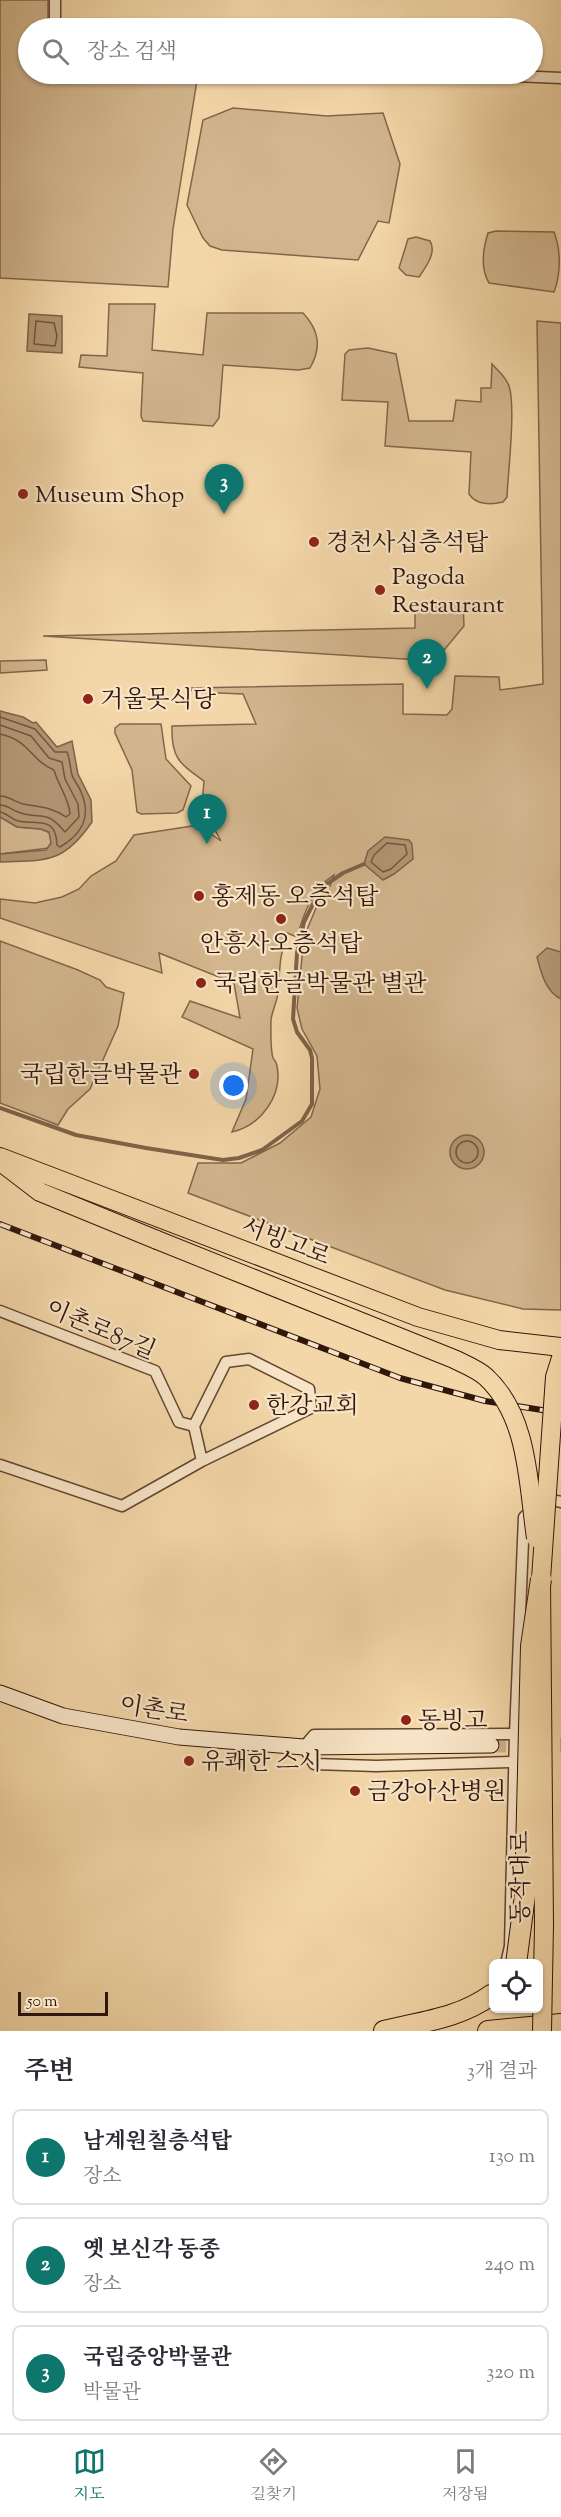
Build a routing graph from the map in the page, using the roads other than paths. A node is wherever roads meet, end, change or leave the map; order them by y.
1 (55, 0) edge
2 (55, 18) edge
3 (543, 77) edge
4 (561, 78) edge
5 (0, 1159) edge
6 (0, 1311) edge
7 (561, 1347) edge
8 (561, 1358) edge
9 (194, 1426) junction
10 (202, 1461) junction
11 (0, 1465) edge
12 (561, 1502) edge
13 (541, 1579) junction
14 (0, 1693) edge
15 (515, 1734) junction
16 (491, 1745) tunnel mouth
17 (304, 1748) junction
18 (514, 1762) junction
19 (507, 1959) edge
20 (517, 1959) edge
21 (489, 1998) edge
22 (561, 2024) edge
23 (384, 2031) edge
24 (488, 2031) edge
25 (542, 2031) edge

1 - 2 street
3 - 4 street
5 - 7 main road, 서빙고로
5 - 13 main road, bridge
6 - 9 street, 이촌로87길
8 - 13 main road, bridge
9 - 10 street
9 - 10 street
10 - 11 street
12 - 15 street
13 - 20 highway, bridge
13 - 25 main road, 동작대로, bridge
14 - 17 street, 이촌로
15 - 17 street
15 - 18 street
16 - 17 street, 이촌로
17 - 18 street
18 - 19 street
21 - 23 highway
22 - 24 highway

